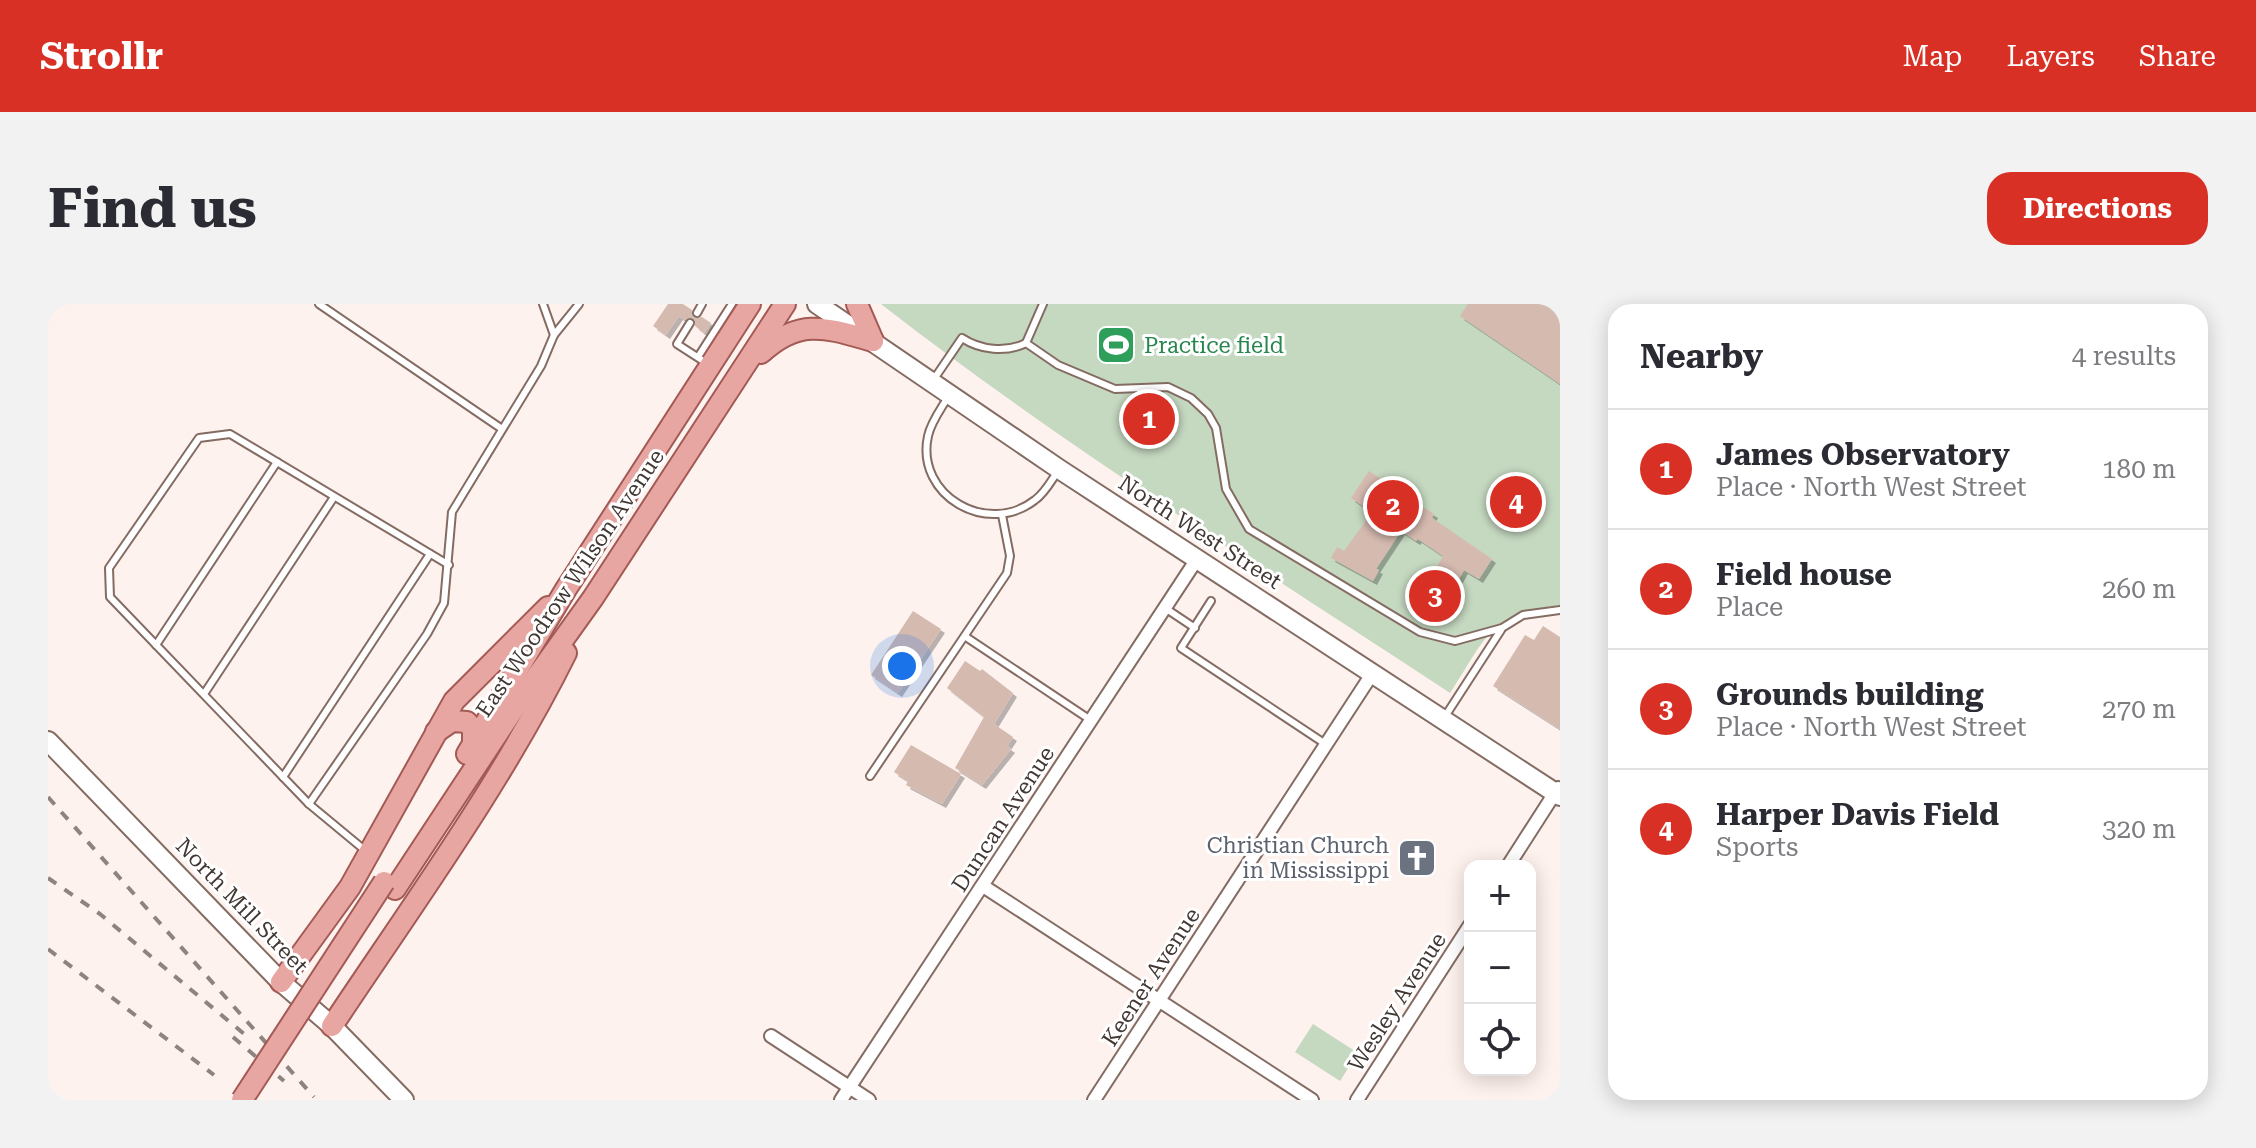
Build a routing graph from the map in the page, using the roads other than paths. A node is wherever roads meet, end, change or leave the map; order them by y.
1 (319, 304) edge
2 (543, 304) edge
3 (579, 304) edge
4 (702, 304) edge
5 (785, 304) edge
6 (817, 304) edge
7 (857, 304) edge
8 (1043, 304) edge
9 (740, 306) edge
10 (697, 313) dead end
11 (690, 323) dead end
12 (554, 335) junction
13 (873, 341) junction
14 (1026, 343) junction
15 (705, 361) junction
16 (741, 372) junction
17 (932, 382) junction
18 (950, 394) junction
19 (502, 429) junction
20 (277, 462) junction
21 (1059, 469) junction
22 (334, 497) junction
23 (1002, 515) junction
24 (430, 554) junction
25 (1197, 559) junction
26 (449, 565) junction
27 (566, 589) junction
28 (593, 598) junction
29 (1211, 601) dead end
30 (1165, 608) junction
31 (1560, 610) edge
32 (1195, 628) junction
33 (1502, 628) junction
34 (966, 637) junction
35 (156, 645) junction
36 (1372, 674) junction
37 (204, 694) junction
38 (1092, 721) junction
39 (1442, 721) junction
40 (436, 732) junction
41 (48, 741) edge
42 (473, 744) junction
43 (1327, 745) junction
44 (870, 776) dead end
45 (283, 777) junction
46 (1558, 792) edge
47 (309, 804) junction
48 (367, 852) junction
49 (1512, 860) edge
50 (390, 886) junction
51 (983, 886) junction
52 (1465, 932) edge
53 (281, 982) junction
54 (1159, 1001) junction
55 (332, 1026) junction
56 (771, 1036) dead end
57 (850, 1087) junction
58 (242, 1100) edge
59 (257, 1100) edge
60 (404, 1100) edge
61 (841, 1100) edge
62 (869, 1100) edge
63 (1094, 1100) edge
64 (1312, 1100) edge
65 (1357, 1100) edge

1 - 19 lane
2 - 12 lane
3 - 12 lane
4 - 10 lane
5 - 16 main road, East Woodrow Wilson Avenue
6 - 13 street, North West Street
7 - 13 main road
8 - 14 lane
9 - 15 main road, East Woodrow Wilson Avenue
11 - 15 lane
12 - 19 lane
13 - 16 main road
13 - 17 street, North West Street
14 - 17 lane
14 - 33 lane
15 - 27 main road, East Woodrow Wilson Avenue
16 - 28 main road, East Woodrow Wilson Avenue
17 - 18 street, North West Street
18 - 21 street, North West Street
18 - 23 lane
19 - 26 lane
20 - 22 lane
20 - 35 lane
20 - 35 lane
21 - 23 lane
21 - 25 street, North West Street
22 - 24 lane
22 - 37 lane
23 - 34 lane
24 - 26 lane
24 - 45 lane
25 - 30 street, Duncan Avenue
25 - 36 street, North West Street
26 - 47 lane
27 - 40 main road
27 - 42 main road, East Woodrow Wilson Avenue
28 - 50 main road, East Woodrow Wilson Avenue
28 - 55 main road
29 - 32 lane
30 - 32 lane
30 - 38 street, Duncan Avenue
31 - 33 lane
32 - 43 lane
33 - 39 lane
34 - 38 lane
34 - 44 lane
35 - 37 lane
36 - 39 street, North West Street
36 - 43 street, Keener Avenue
37 - 45 lane
38 - 51 street, Duncan Avenue
39 - 46 street, North West Street
40 - 42 main road
40 - 48 main road
41 - 53 street, North Mill Street
42 - 50 main road, East Woodrow Wilson Avenue
43 - 54 street, Keener Avenue
45 - 47 lane
46 - 49 street
47 - 48 lane
48 - 53 main road
50 - 58 main road, bridge
50 - 59 main road
51 - 54 street
51 - 57 street, Duncan Avenue
52 - 65 street, Wesley Avenue
53 - 55 street, North Mill Street
54 - 63 street, Keener Avenue
54 - 64 street
55 - 60 street, North Mill Street
56 - 57 street
57 - 61 street, Duncan Avenue
57 - 62 street

